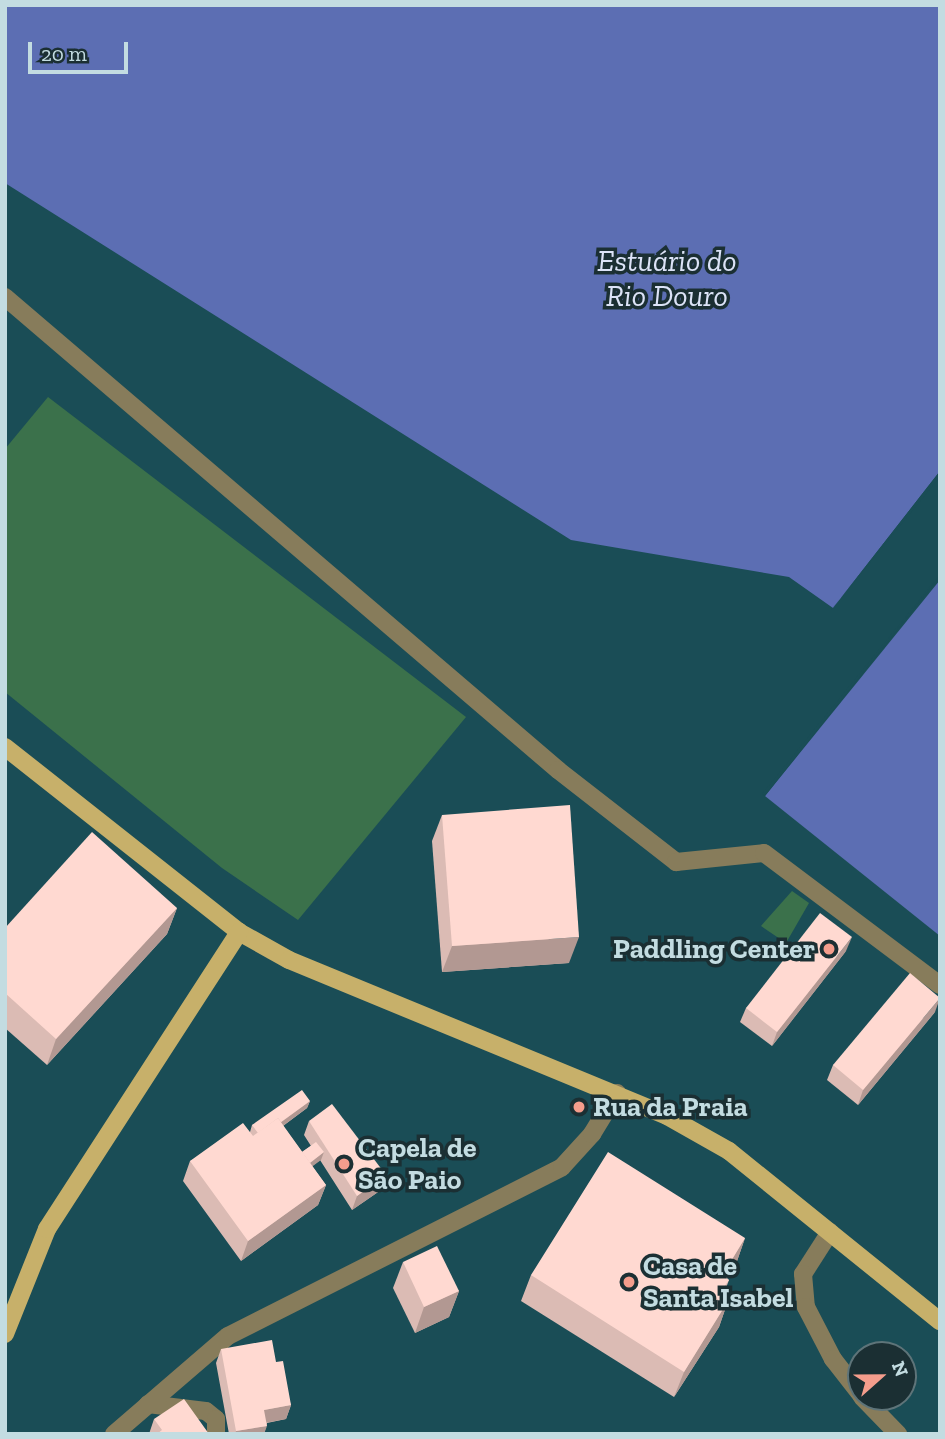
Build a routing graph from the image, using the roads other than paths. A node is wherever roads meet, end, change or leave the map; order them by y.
1 (5, 297) edge
2 (5, 747) edge
3 (239, 933) junction
4 (940, 985) edge
5 (617, 1093) junction
6 (830, 1232) junction
7 (940, 1321) edge
8 (5, 1334) edge
9 (847, 1377) edge
10 (148, 1404) junction
11 (876, 1411) edge
12 (114, 1434) edge
13 (216, 1434) edge
14 (898, 1434) edge

1 - 4 street
2 - 3 main road
3 - 5 main road
3 - 8 main road
5 - 6 main road
5 - 10 street
6 - 7 main road
6 - 9 street
10 - 12 street
10 - 13 street
11 - 14 street

